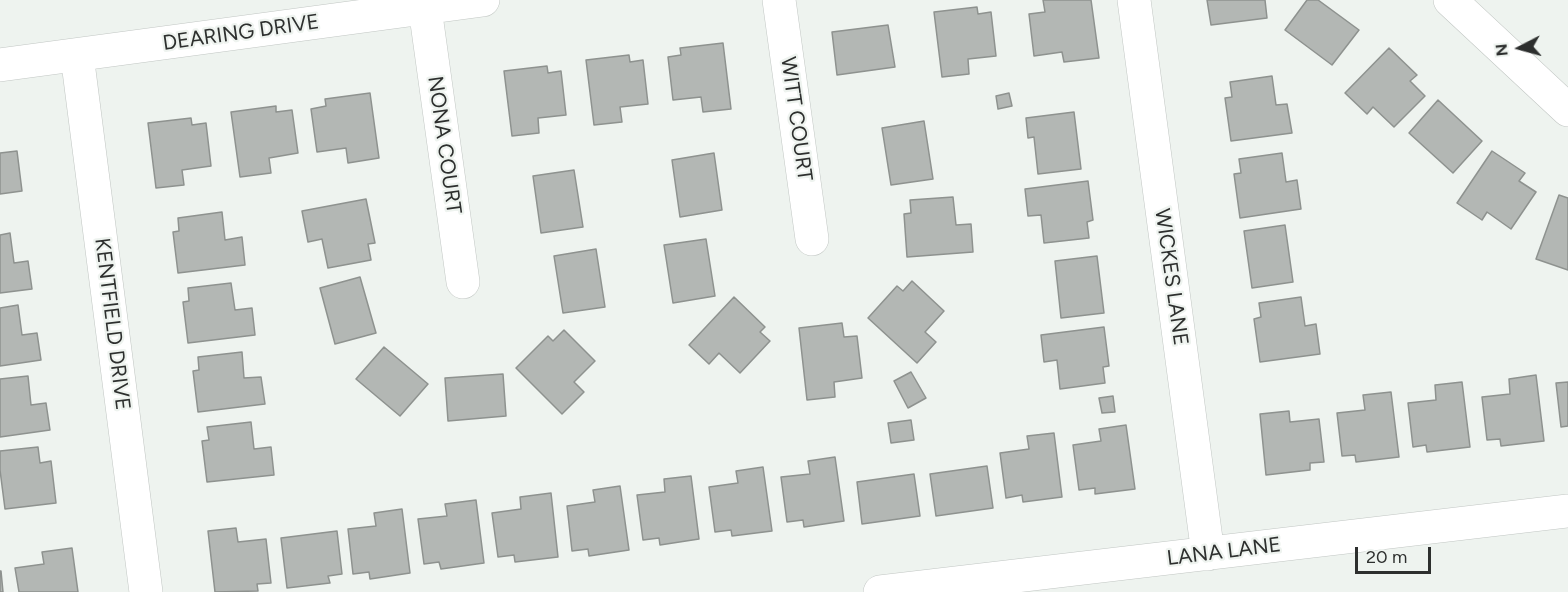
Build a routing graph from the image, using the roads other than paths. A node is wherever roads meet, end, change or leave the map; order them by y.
1 (483, 0) edge
2 (779, 0) edge
3 (1134, 0) edge
4 (1450, 0) edge
5 (425, 8) junction
6 (77, 55) junction
7 (0, 65) edge
8 (1568, 110) edge
9 (812, 239) dead end
10 (463, 282) dead end
11 (1568, 511) edge
12 (1208, 554) junction
13 (146, 592) edge
14 (880, 592) edge

1 - 5 street, DEARING DRIVE
2 - 9 street, WITT COURT
3 - 12 street, WICKES LANE
4 - 8 street
5 - 6 street, DEARING DRIVE
5 - 10 street, NONA COURT
6 - 7 street, DEARING DRIVE
6 - 13 street, KENTFIELD DRIVE
11 - 12 street, LANA LANE
12 - 14 street, LANA LANE

